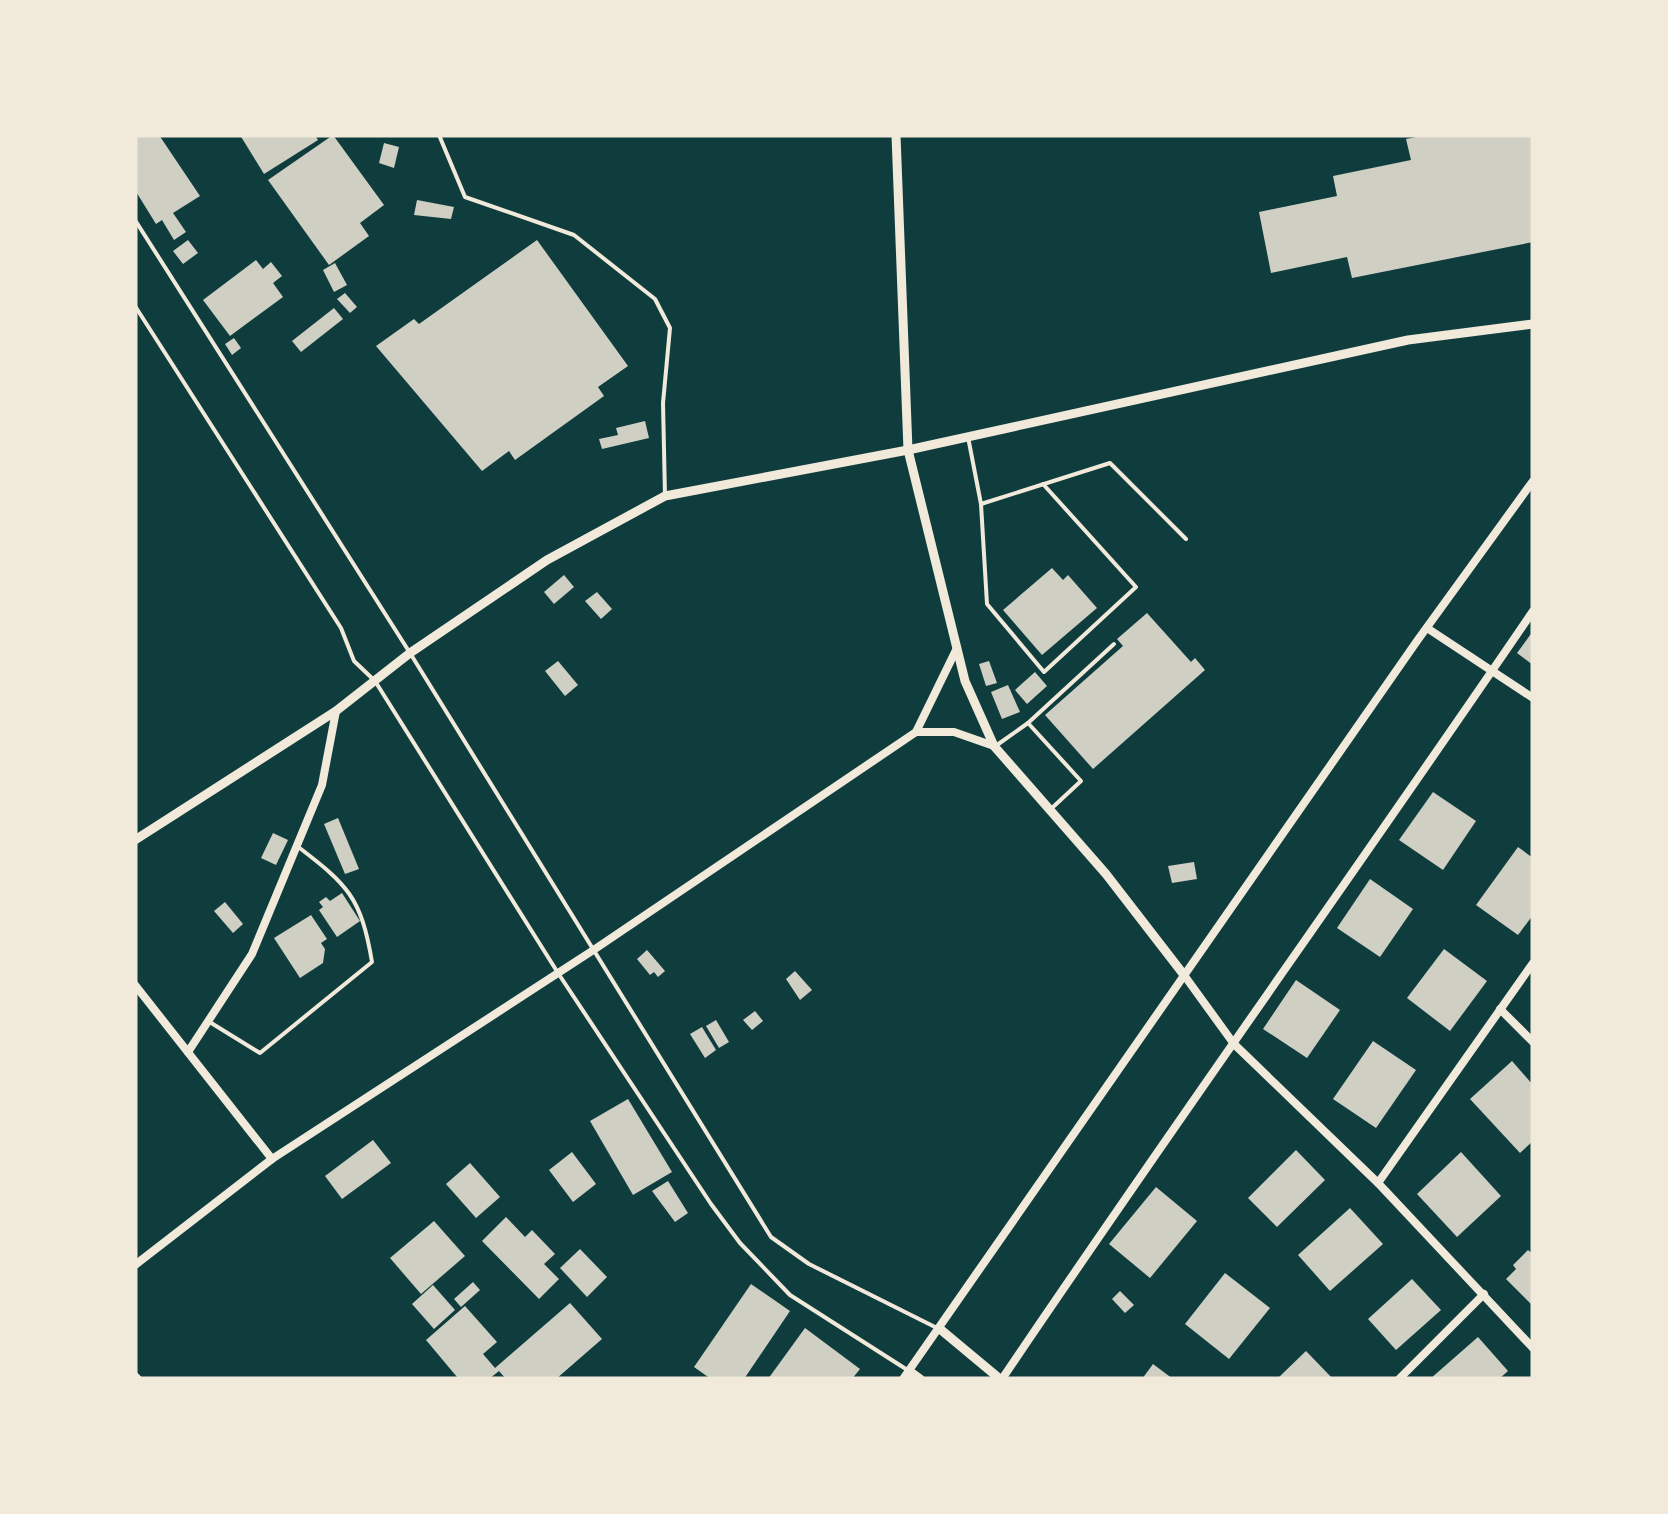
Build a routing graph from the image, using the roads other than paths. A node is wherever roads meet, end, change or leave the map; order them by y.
1 (439, 135) edge
2 (896, 135) edge
3 (135, 220) edge
4 (135, 306) edge
5 (1533, 324) edge
6 (968, 437) junction
7 (908, 450) junction
8 (1533, 480) edge
9 (1043, 484) junction
10 (665, 496) junction
11 (981, 504) junction
12 (1186, 540) dead end
13 (1533, 611) edge
14 (1427, 628) junction
15 (1114, 644) dead end
16 (957, 648) junction
17 (410, 653) junction
18 (1492, 671) junction
19 (375, 681) junction
20 (1533, 698) edge
21 (336, 711) junction
22 (1028, 723) junction
23 (916, 732) junction
24 (994, 746) junction
25 (1049, 810) junction
26 (135, 840) edge
27 (297, 846) junction
28 (595, 949) junction
29 (1533, 963) edge
30 (558, 973) junction
31 (1184, 975) junction
32 (135, 985) edge
33 (1500, 1009) junction
34 (208, 1021) junction
35 (1533, 1042) edge
36 (1234, 1044) junction
37 (188, 1052) junction
38 (272, 1159) junction
39 (1378, 1183) junction
40 (135, 1265) edge
41 (1484, 1294) junction
42 (940, 1329) junction
43 (1533, 1348) edge
44 (906, 1375) edge
45 (920, 1379) edge
46 (1001, 1379) edge
47 (1400, 1379) edge

1 - 10 lane
2 - 7 street
3 - 17 lane
4 - 19 lane
5 - 6 street
6 - 7 street
6 - 11 lane
7 - 10 street
7 - 16 street
8 - 14 street
9 - 11 lane
9 - 11 lane
9 - 12 lane
10 - 17 street
13 - 18 street
14 - 18 street
14 - 31 street
15 - 22 lane
16 - 23 street
16 - 24 street
17 - 19 street
17 - 28 lane
18 - 20 street
18 - 36 street
19 - 21 street
19 - 30 lane
21 - 26 street
21 - 27 street
22 - 24 lane
22 - 25 lane
23 - 24 street
23 - 28 street
24 - 25 street
25 - 31 street
27 - 34 street
27 - 34 lane
28 - 30 street
28 - 42 lane
29 - 33 street
30 - 38 street
30 - 44 lane
31 - 36 street
31 - 42 street
32 - 37 street
33 - 35 street
33 - 39 street
34 - 37 street
36 - 39 street
36 - 46 street
37 - 38 street
38 - 40 street
39 - 41 street
41 - 43 street
41 - 47 street
42 - 44 street
42 - 46 street
44 - 45 street

